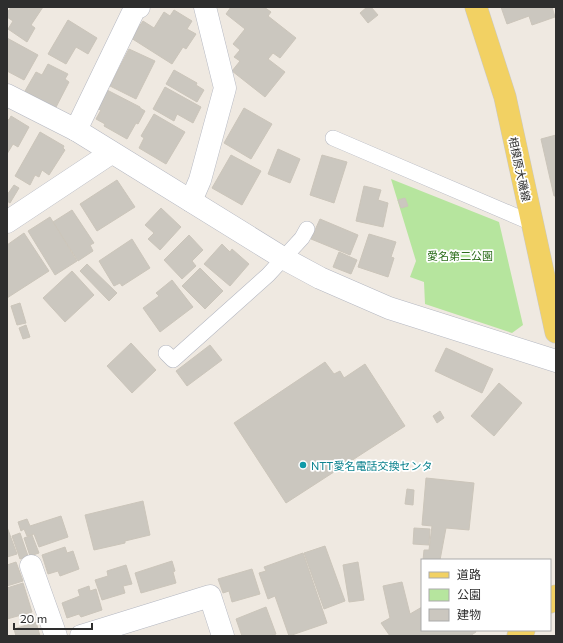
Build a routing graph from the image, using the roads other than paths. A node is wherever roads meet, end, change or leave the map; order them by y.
1 (139, 7) edge
2 (205, 7) edge
3 (476, 7) edge
4 (7, 95) edge
5 (76, 130) junction
6 (333, 138) dead end
7 (111, 153) junction
8 (191, 201) junction
9 (7, 222) edge
10 (532, 223) junction
11 (306, 229) dead end
12 (283, 258) junction
13 (556, 332) edge
14 (166, 353) dead end
15 (556, 360) edge
16 (31, 566) dead end
17 (56, 636) edge
18 (81, 636) edge
19 (223, 636) edge

1 - 5 street
2 - 8 street
3 - 10 main road, 相模原大磯線
4 - 5 street
5 - 7 street
6 - 10 lane
7 - 8 street
7 - 9 street
8 - 12 street
10 - 13 main road, 相模原大磯線
11 - 12 lane
12 - 14 lane
12 - 15 street
16 - 17 street
18 - 19 street

